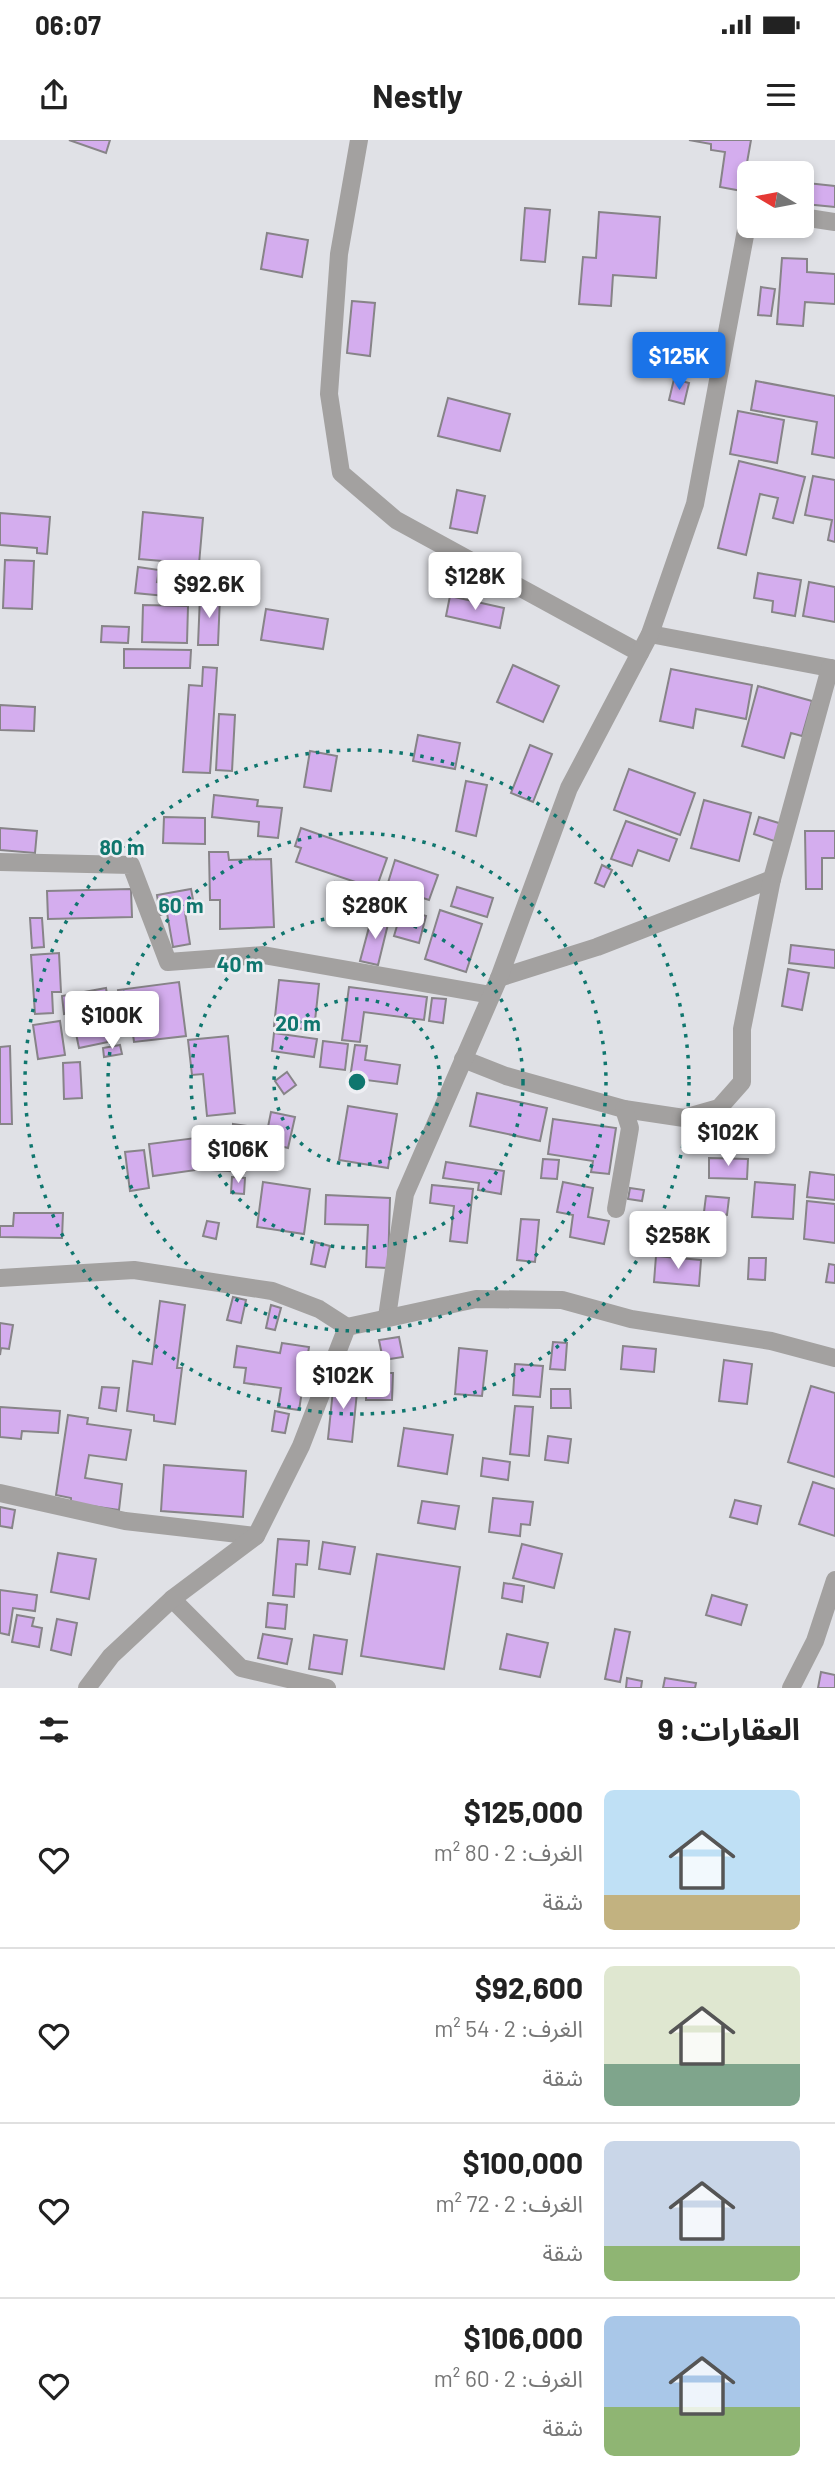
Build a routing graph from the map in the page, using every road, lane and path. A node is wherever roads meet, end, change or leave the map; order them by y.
1 (359, 140) edge
2 (814, 219) edge
3 (835, 222) edge
4 (745, 238) edge
5 (650, 634) junction
6 (640, 653) junction
7 (832, 668) edge
8 (0, 862) edge
9 (772, 879) junction
10 (495, 986) junction
11 (463, 1059) junction
12 (624, 1109) junction
13 (616, 1209) dead end
14 (0, 1278) edge
15 (387, 1317) junction
16 (347, 1327) junction
17 (835, 1358) edge
18 (0, 1493) edge
19 (256, 1536) junction
20 (835, 1580) edge
21 (172, 1599) junction
22 (87, 1688) edge
23 (327, 1688) edge
24 (791, 1688) edge

1 - 6 street
2 - 3 street
4 - 5 street
5 - 6 street
5 - 7 street
6 - 10 street
7 - 9 street
8 - 10 street
9 - 10 street
9 - 12 street
10 - 11 street
11 - 12 street
11 - 15 street
12 - 13 street
14 - 16 street
15 - 16 street
15 - 17 street
16 - 19 street
18 - 19 street
19 - 21 street
20 - 24 street
21 - 22 street
21 - 23 street

